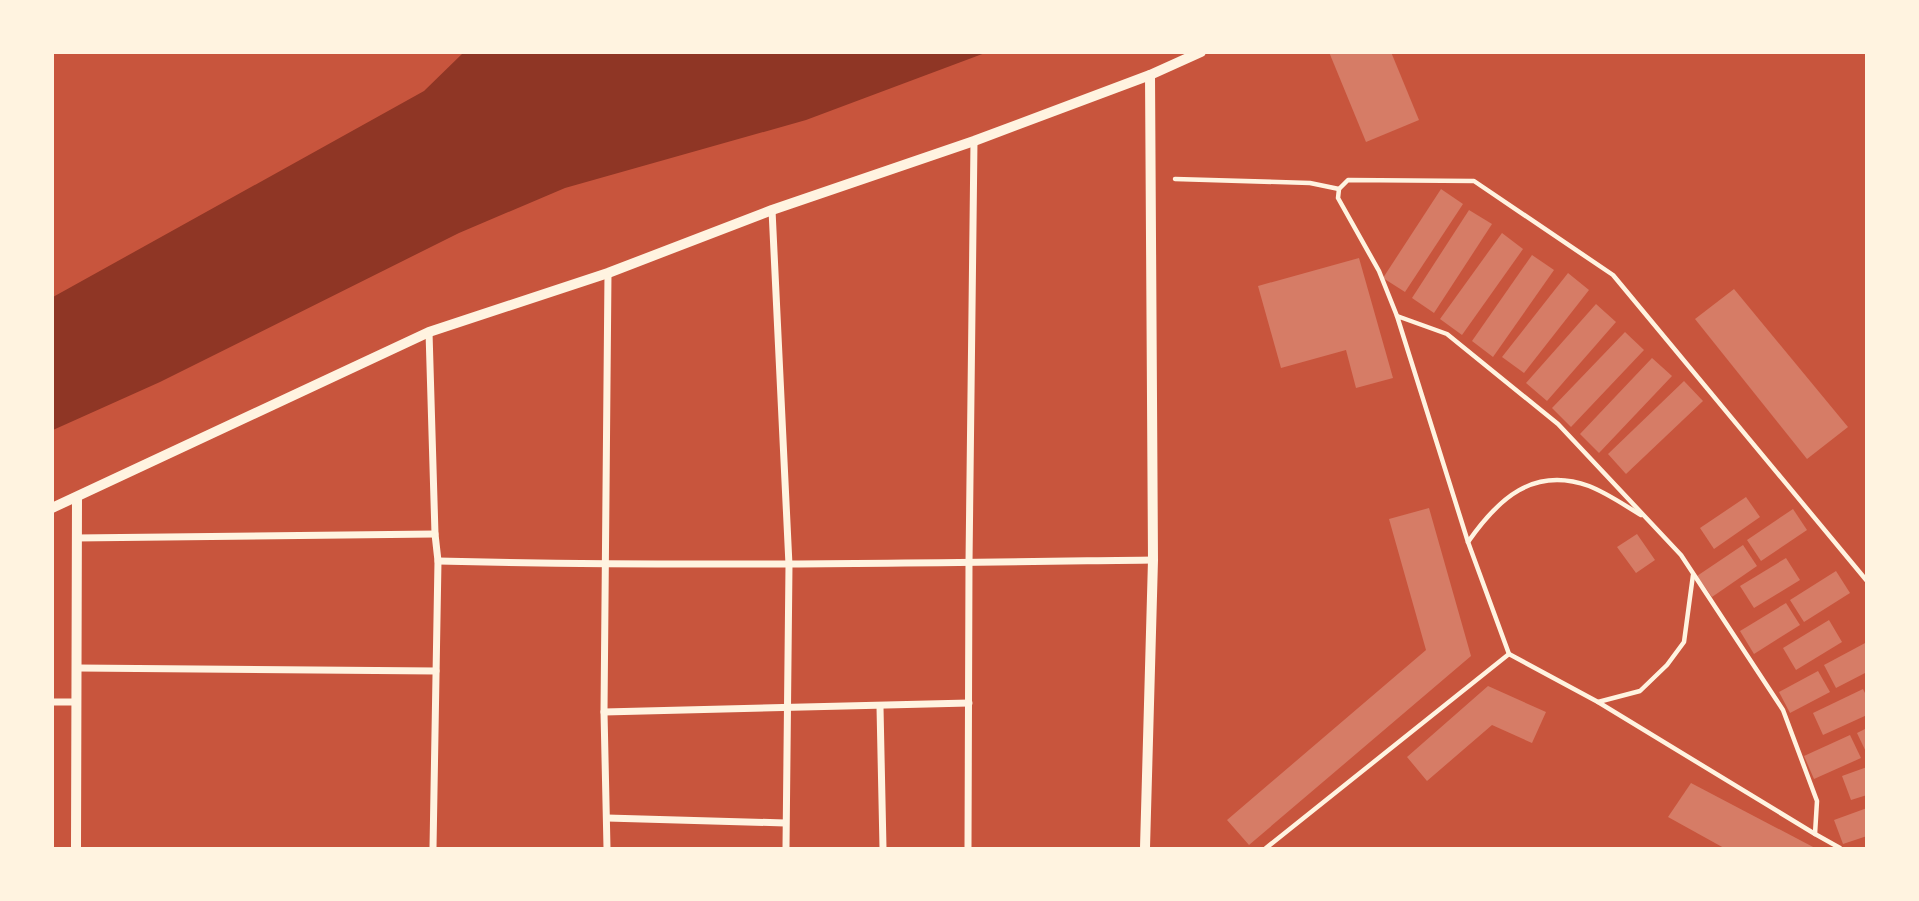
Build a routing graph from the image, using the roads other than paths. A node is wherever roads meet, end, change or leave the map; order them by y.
1 (1201, 52) edge
2 (1150, 75) junction
3 (974, 141) junction
4 (1175, 179) dead end
5 (1339, 189) junction
6 (772, 210) junction
7 (608, 273) junction
8 (1397, 316) junction
9 (429, 332) junction
10 (77, 498) junction
11 (52, 508) edge
12 (1645, 517) junction
13 (435, 534) junction
14 (76, 538) junction
15 (1468, 542) junction
16 (1153, 560) junction
17 (438, 561) junction
18 (969, 563) junction
19 (606, 565) junction
20 (789, 565) junction
21 (1693, 573) junction
22 (1867, 581) edge
23 (1509, 654) junction
24 (78, 668) junction
25 (436, 671) junction
26 (52, 702) edge
27 (76, 702) junction
28 (1598, 702) junction
29 (969, 703) junction
30 (787, 707) junction
31 (880, 707) junction
32 (604, 712) junction
33 (607, 818) junction
34 (785, 823) junction
35 (1815, 834) junction
36 (76, 849) edge
37 (433, 849) edge
38 (607, 849) edge
39 (786, 849) edge
40 (883, 849) edge
41 (968, 849) edge
42 (1145, 849) edge
43 (1266, 849) edge
44 (1840, 849) edge

1 - 2 street
2 - 3 street
2 - 16 street
3 - 6 street
3 - 18 street
4 - 5 lane
5 - 8 lane
5 - 22 lane
6 - 7 street
6 - 20 street
7 - 9 street
7 - 19 street
8 - 12 lane
8 - 15 lane
9 - 10 street
9 - 13 street
10 - 11 street
10 - 14 street
12 - 15 lane
12 - 21 lane
13 - 14 street
13 - 17 street
14 - 24 street
15 - 23 lane
16 - 18 street
16 - 42 street
17 - 19 street
17 - 25 street
18 - 20 street
18 - 29 street
19 - 20 street
19 - 32 street
20 - 30 street
21 - 28 lane
21 - 35 lane
23 - 28 lane
23 - 43 lane
24 - 25 street
24 - 27 street
25 - 37 street
26 - 27 street
27 - 36 street
28 - 35 lane
29 - 31 street
29 - 41 street
30 - 31 street
30 - 32 street
30 - 34 street
31 - 40 street
32 - 33 street
33 - 34 street
33 - 38 street
34 - 39 street
35 - 44 lane

